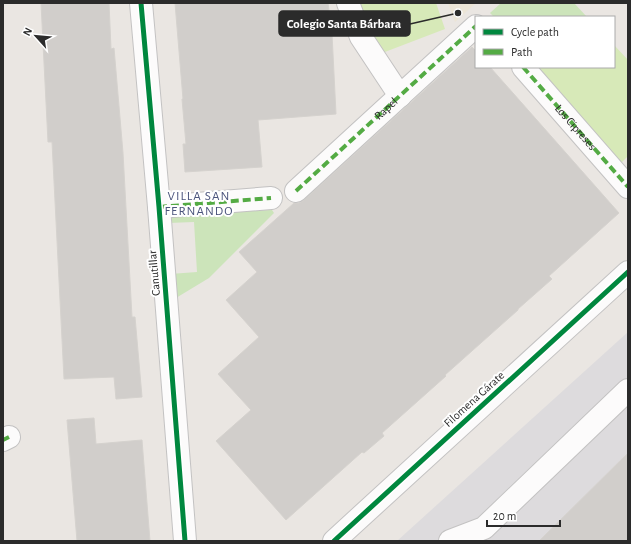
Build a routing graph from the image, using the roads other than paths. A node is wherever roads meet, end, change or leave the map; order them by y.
1 (141, 3) edge
2 (348, 3) edge
3 (475, 27) edge
4 (524, 68) edge
5 (400, 96) junction
6 (628, 187) edge
7 (296, 191) dead end
8 (271, 198) dead end
9 (159, 207) junction
10 (628, 272) edge
11 (628, 390) edge
12 (184, 541) edge
13 (334, 541) edge
14 (450, 541) edge

1 - 9 street, Canutillar
2 - 5 street
3 - 5 street, Rapel
4 - 6 street, Los Cipreses
5 - 7 street, Rapel
8 - 9 street
9 - 12 street, Canutillar
10 - 13 street, Filomena Gárate
11 - 14 street

